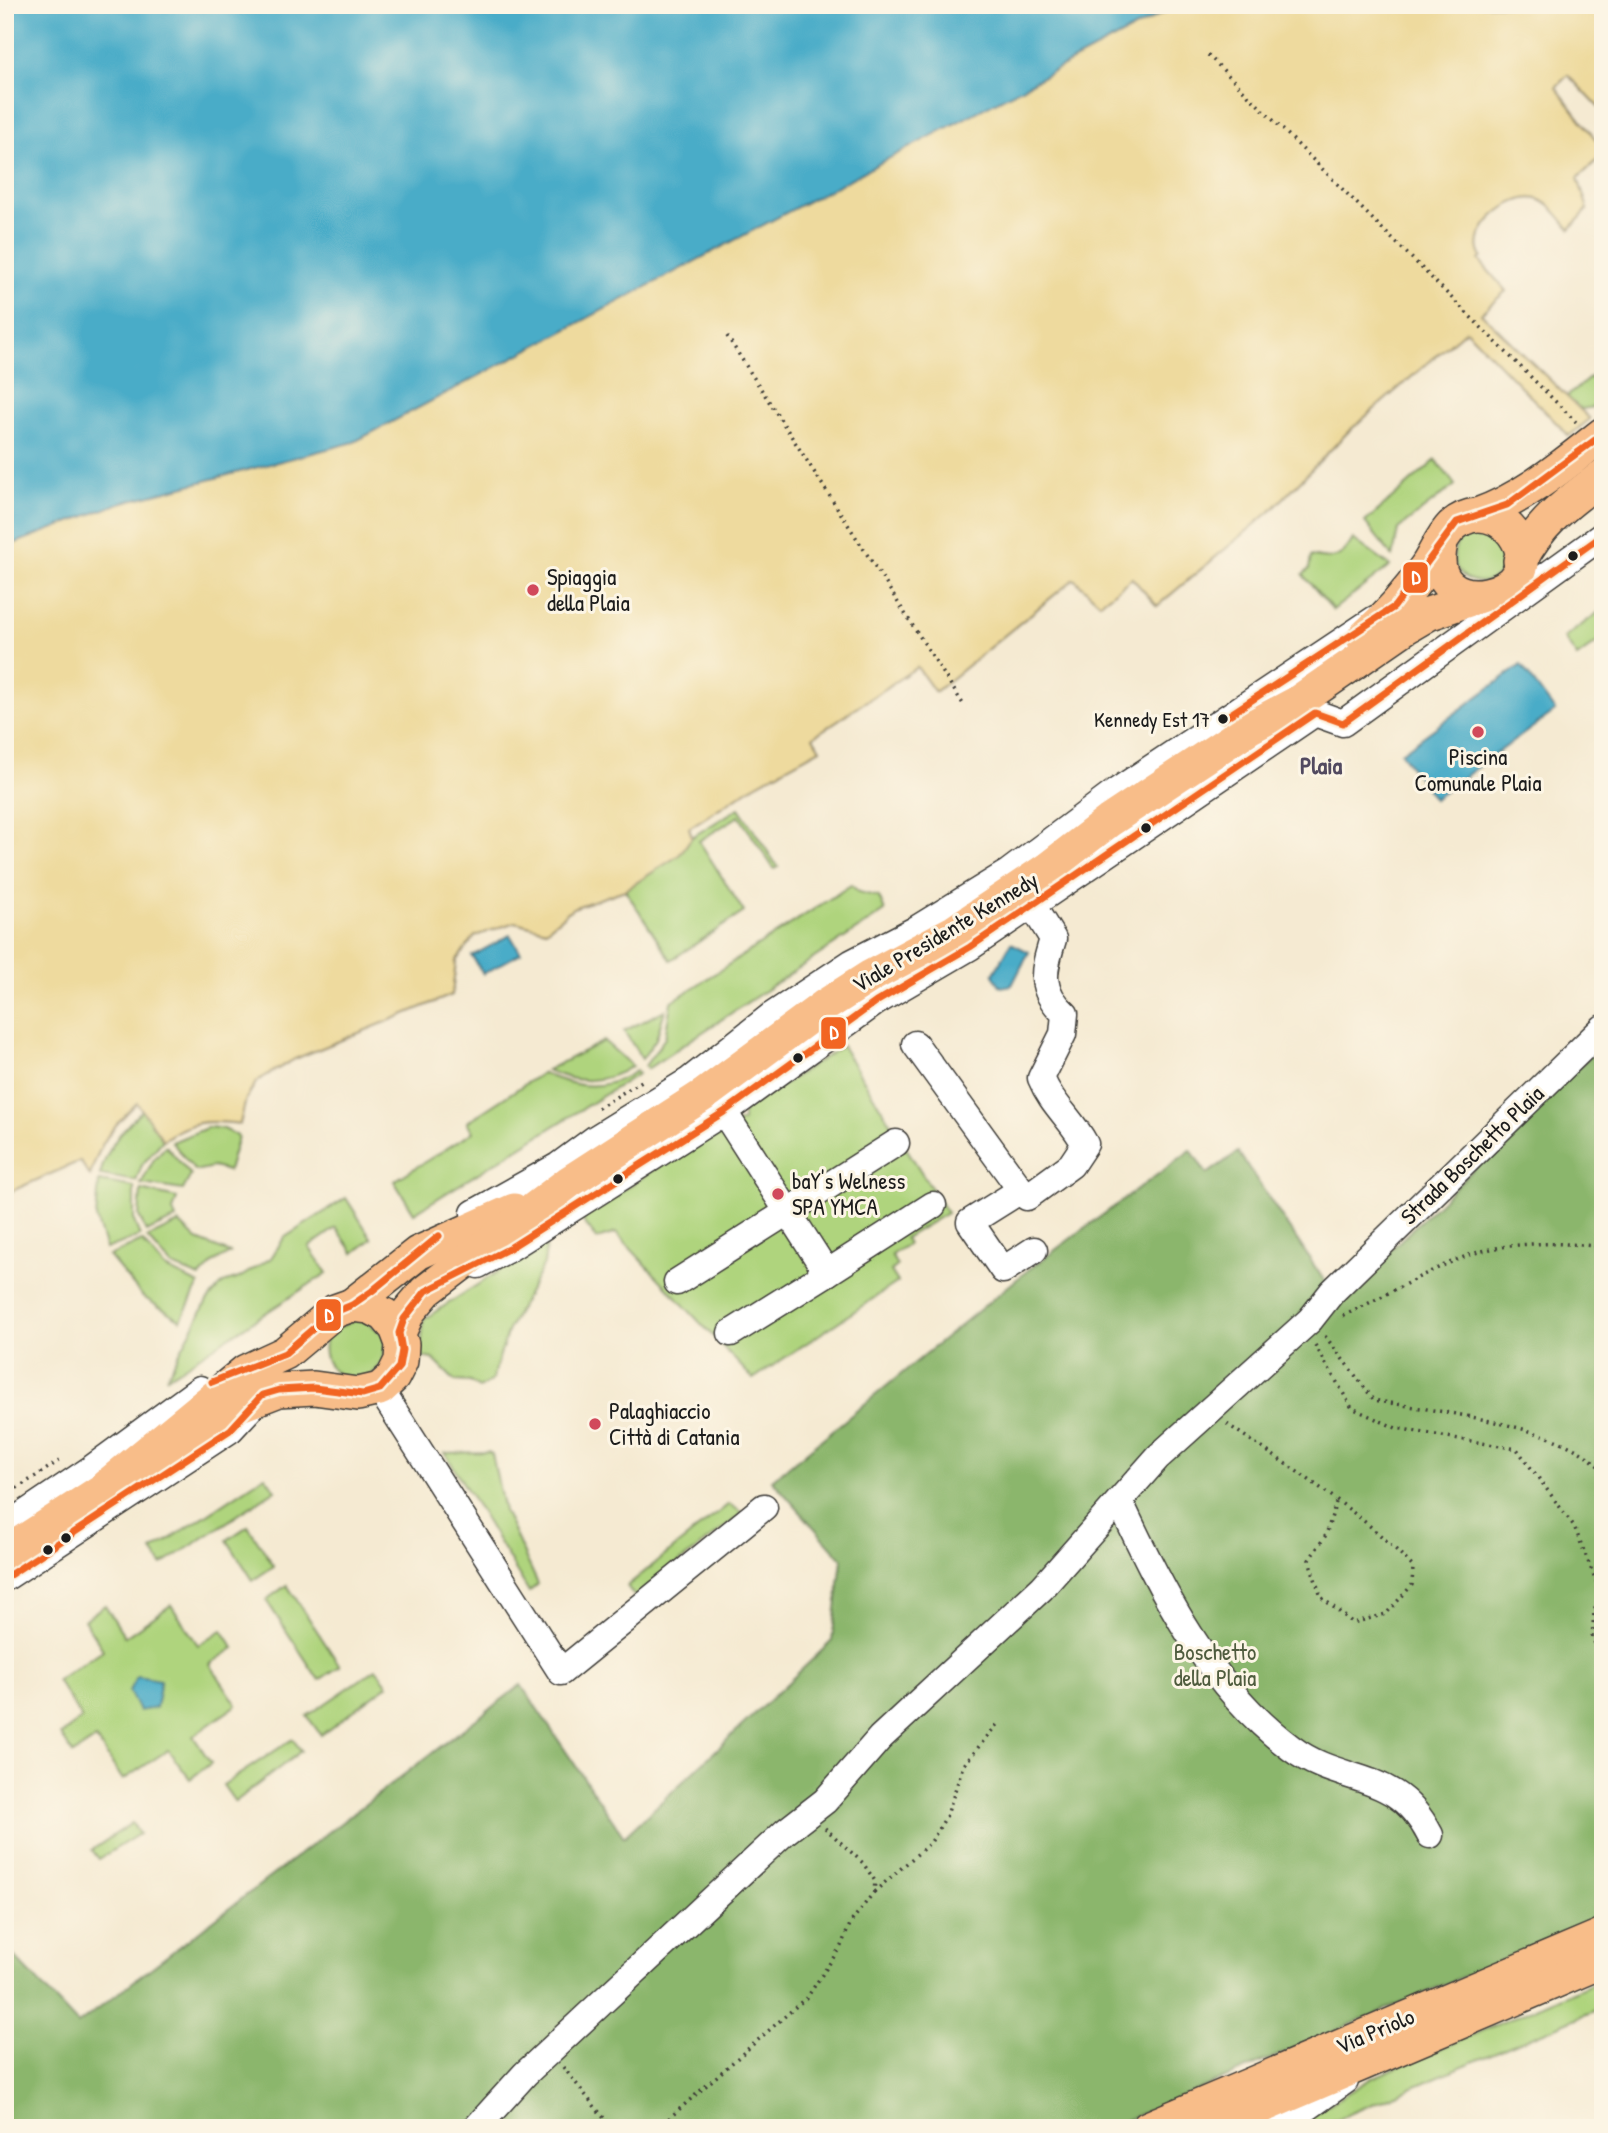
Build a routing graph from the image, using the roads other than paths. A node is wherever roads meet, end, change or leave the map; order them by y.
1 (1594, 432) edge
2 (1602, 478) edge
3 (1477, 515) junction
4 (1603, 534) edge
5 (1441, 542) junction
6 (1520, 561) junction
7 (1480, 596) junction
8 (1394, 607) junction
9 (1305, 708) junction
10 (1249, 728) junction
11 (1032, 905) junction
12 (1603, 1028) edge
13 (915, 1044) dead end
14 (724, 1112) junction
15 (896, 1143) dead end
16 (569, 1182) junction
17 (1021, 1189) junction
18 (933, 1205) dead end
19 (788, 1212) junction
20 (1034, 1250) dead end
21 (418, 1253) junction
22 (827, 1273) junction
23 (677, 1282) dead end
24 (426, 1291) junction
25 (352, 1305) junction
26 (321, 1323) junction
27 (399, 1333) junction
28 (731, 1333) dead end
29 (254, 1383) junction
30 (380, 1388) junction
31 (341, 1391) junction
32 (1120, 1502) junction
33 (764, 1507) dead end
34 (5, 1527) edge
35 (5, 1553) edge
36 (5, 1578) edge
37 (1430, 1835) dead end
38 (1603, 1935) edge
39 (1603, 1961) edge
40 (1381, 2056) junction
41 (476, 2128) edge
42 (1148, 2128) edge
43 (1212, 2128) edge
44 (1273, 2128) edge

1 - 3 main road
2 - 6 main road
3 - 5 main road
3 - 6 main road
4 - 9 street
5 - 7 main road
5 - 8 main road
6 - 7 main road
7 - 9 main road
8 - 10 main road
8 - 21 street
9 - 10 main road
9 - 11 street
10 - 16 main road, Viale Presidente Kennedy
11 - 14 street
11 - 17 street
12 - 32 street, Strada Boschetto Plaia
13 - 17 street
14 - 19 street
14 - 24 street
15 - 19 street
16 - 21 main road
16 - 24 main road
17 - 20 street
18 - 22 street
19 - 22 street
19 - 23 street
21 - 25 main road
22 - 28 street
24 - 27 main road
25 - 26 main road
25 - 27 main road
26 - 29 main road
26 - 31 main road
27 - 30 main road
29 - 31 main road
29 - 34 street
29 - 35 main road
29 - 36 street
30 - 31 main road
30 - 33 street
32 - 37 street
32 - 41 street, Strada Boschetto Plaia
38 - 42 main road, Via Priolo
39 - 40 main road, Via Priolo
40 - 43 main road, Via Priolo
40 - 44 street

